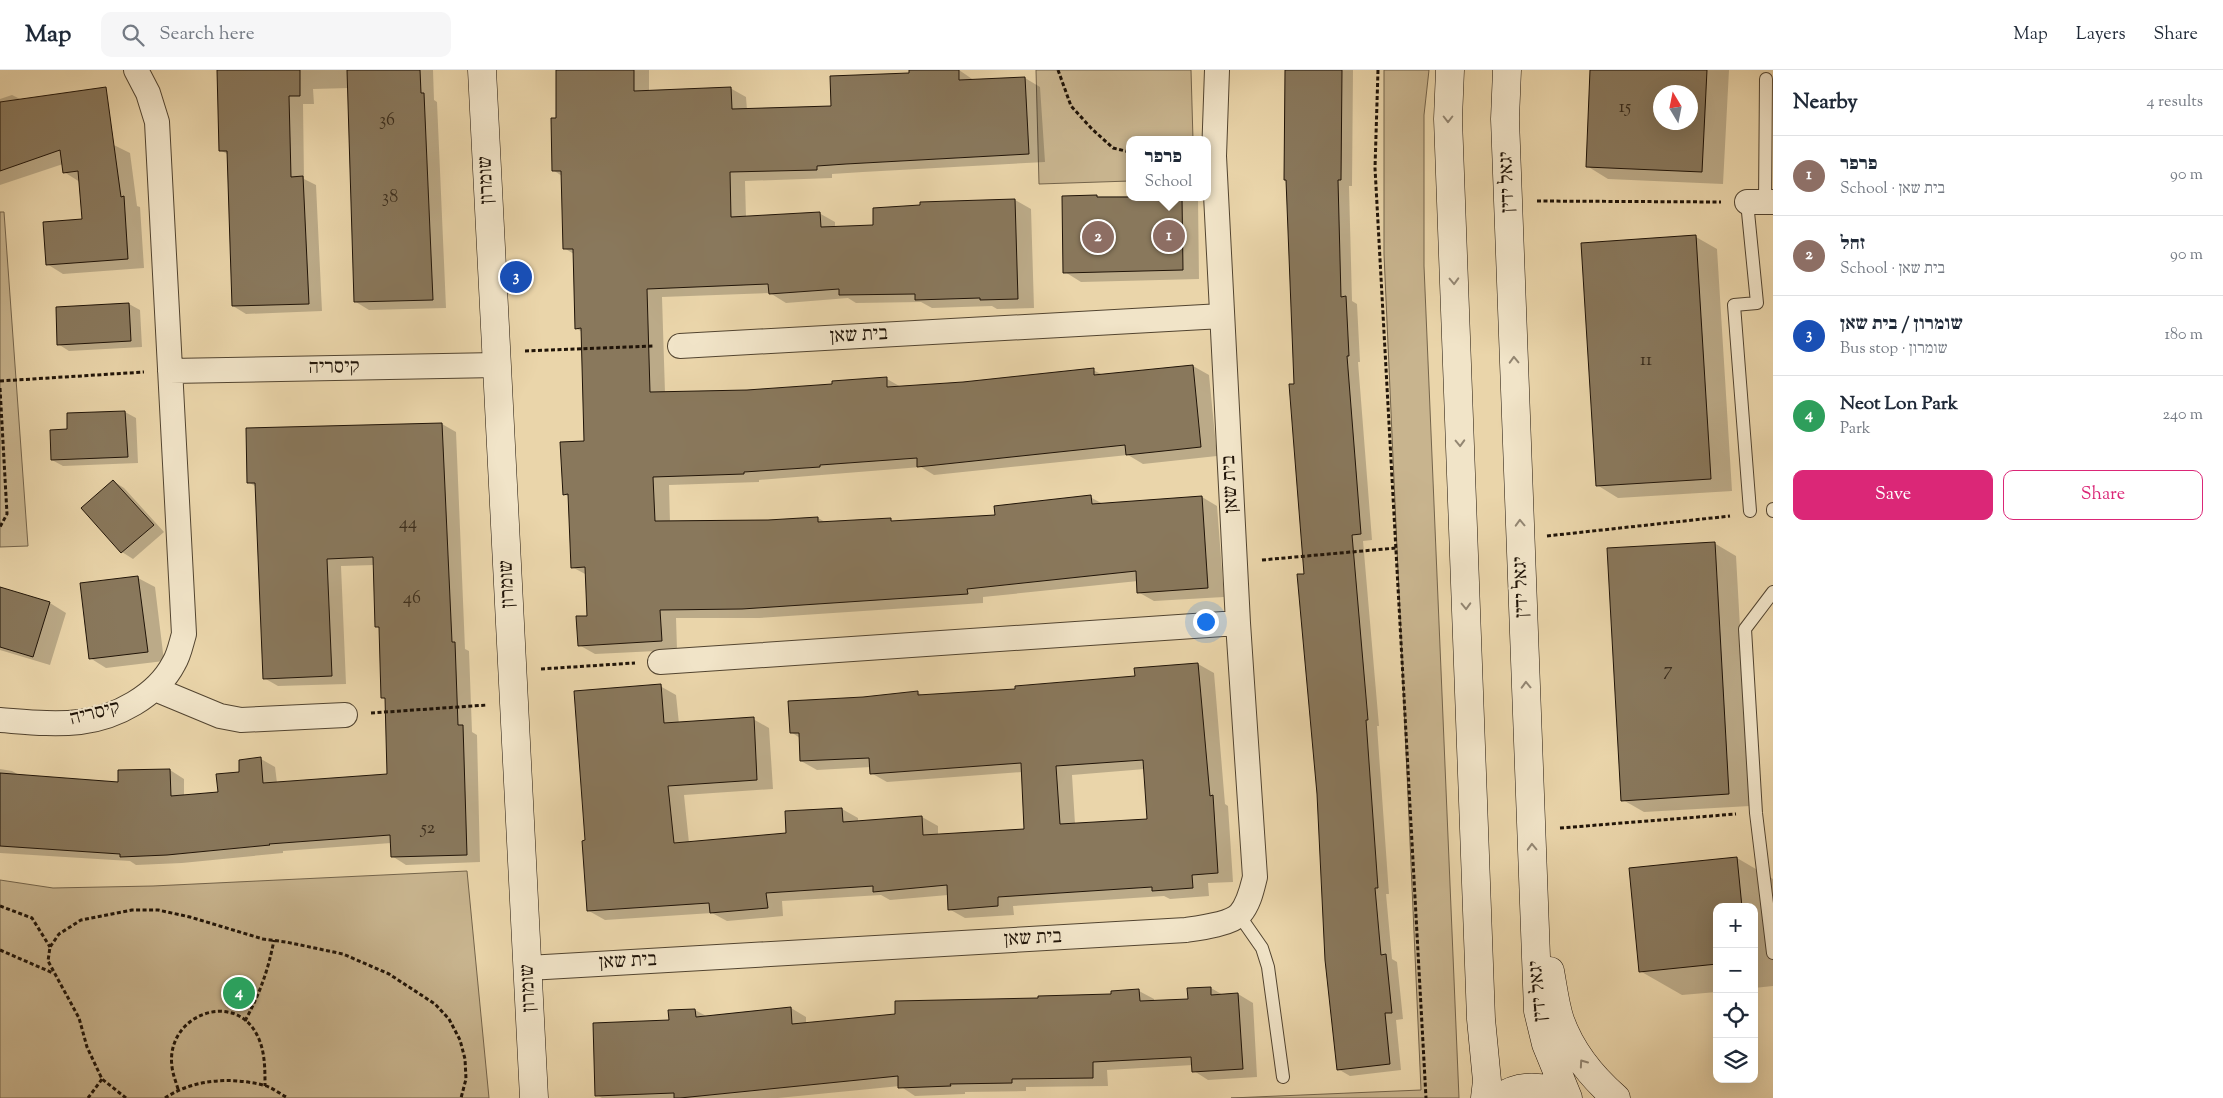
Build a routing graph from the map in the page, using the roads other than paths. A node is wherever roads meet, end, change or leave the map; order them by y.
1 (136, 70) edge
2 (482, 70) edge
3 (1217, 70) edge
4 (1450, 70) edge
5 (1507, 70) edge
6 (1766, 79) dead end
7 (1769, 138) edge
8 (1762, 202) edge
9 (1222, 316) junction
10 (680, 346) road end
11 (497, 358) junction
12 (170, 371) junction
13 (1750, 511) road end
14 (1773, 592) edge
15 (1238, 623) junction
16 (660, 662) road end
17 (155, 689) junction
18 (345, 715) road end
19 (0, 720) edge
20 (1769, 882) edge
21 (1534, 896) junction
22 (1239, 915) junction
23 (1773, 953) edge
24 (528, 968) junction
25 (1283, 1077) dead end
26 (534, 1098) edge
27 (1485, 1098) edge
28 (1499, 1098) edge
29 (1564, 1098) edge
30 (1568, 1098) edge
31 (1616, 1098) edge

1 - 12 street, קיסריה
2 - 11 main road, שומרון
3 - 9 street, בית שאן
4 -> 27 main road
21 -> 5 main road, יגאל ידין
6 - 7 lane
7 - 8 lane
8 - 13 lane
9 - 10 street, בית שאן
9 - 15 street, בית שאן
11 - 12 street, קיסריה
11 - 24 main road, שומרון
12 - 17 street, קיסריה
14 - 20 lane
15 - 16 street
15 - 22 street, בית שאן
17 - 18 street
17 - 19 street, קיסריה
20 - 23 lane
21 - 30 main road, יגאל ידין
31 -> 21 main road
22 - 24 street, בית שאן
22 - 25 lane
24 - 26 main road, שומרון
28 - 29 main road

